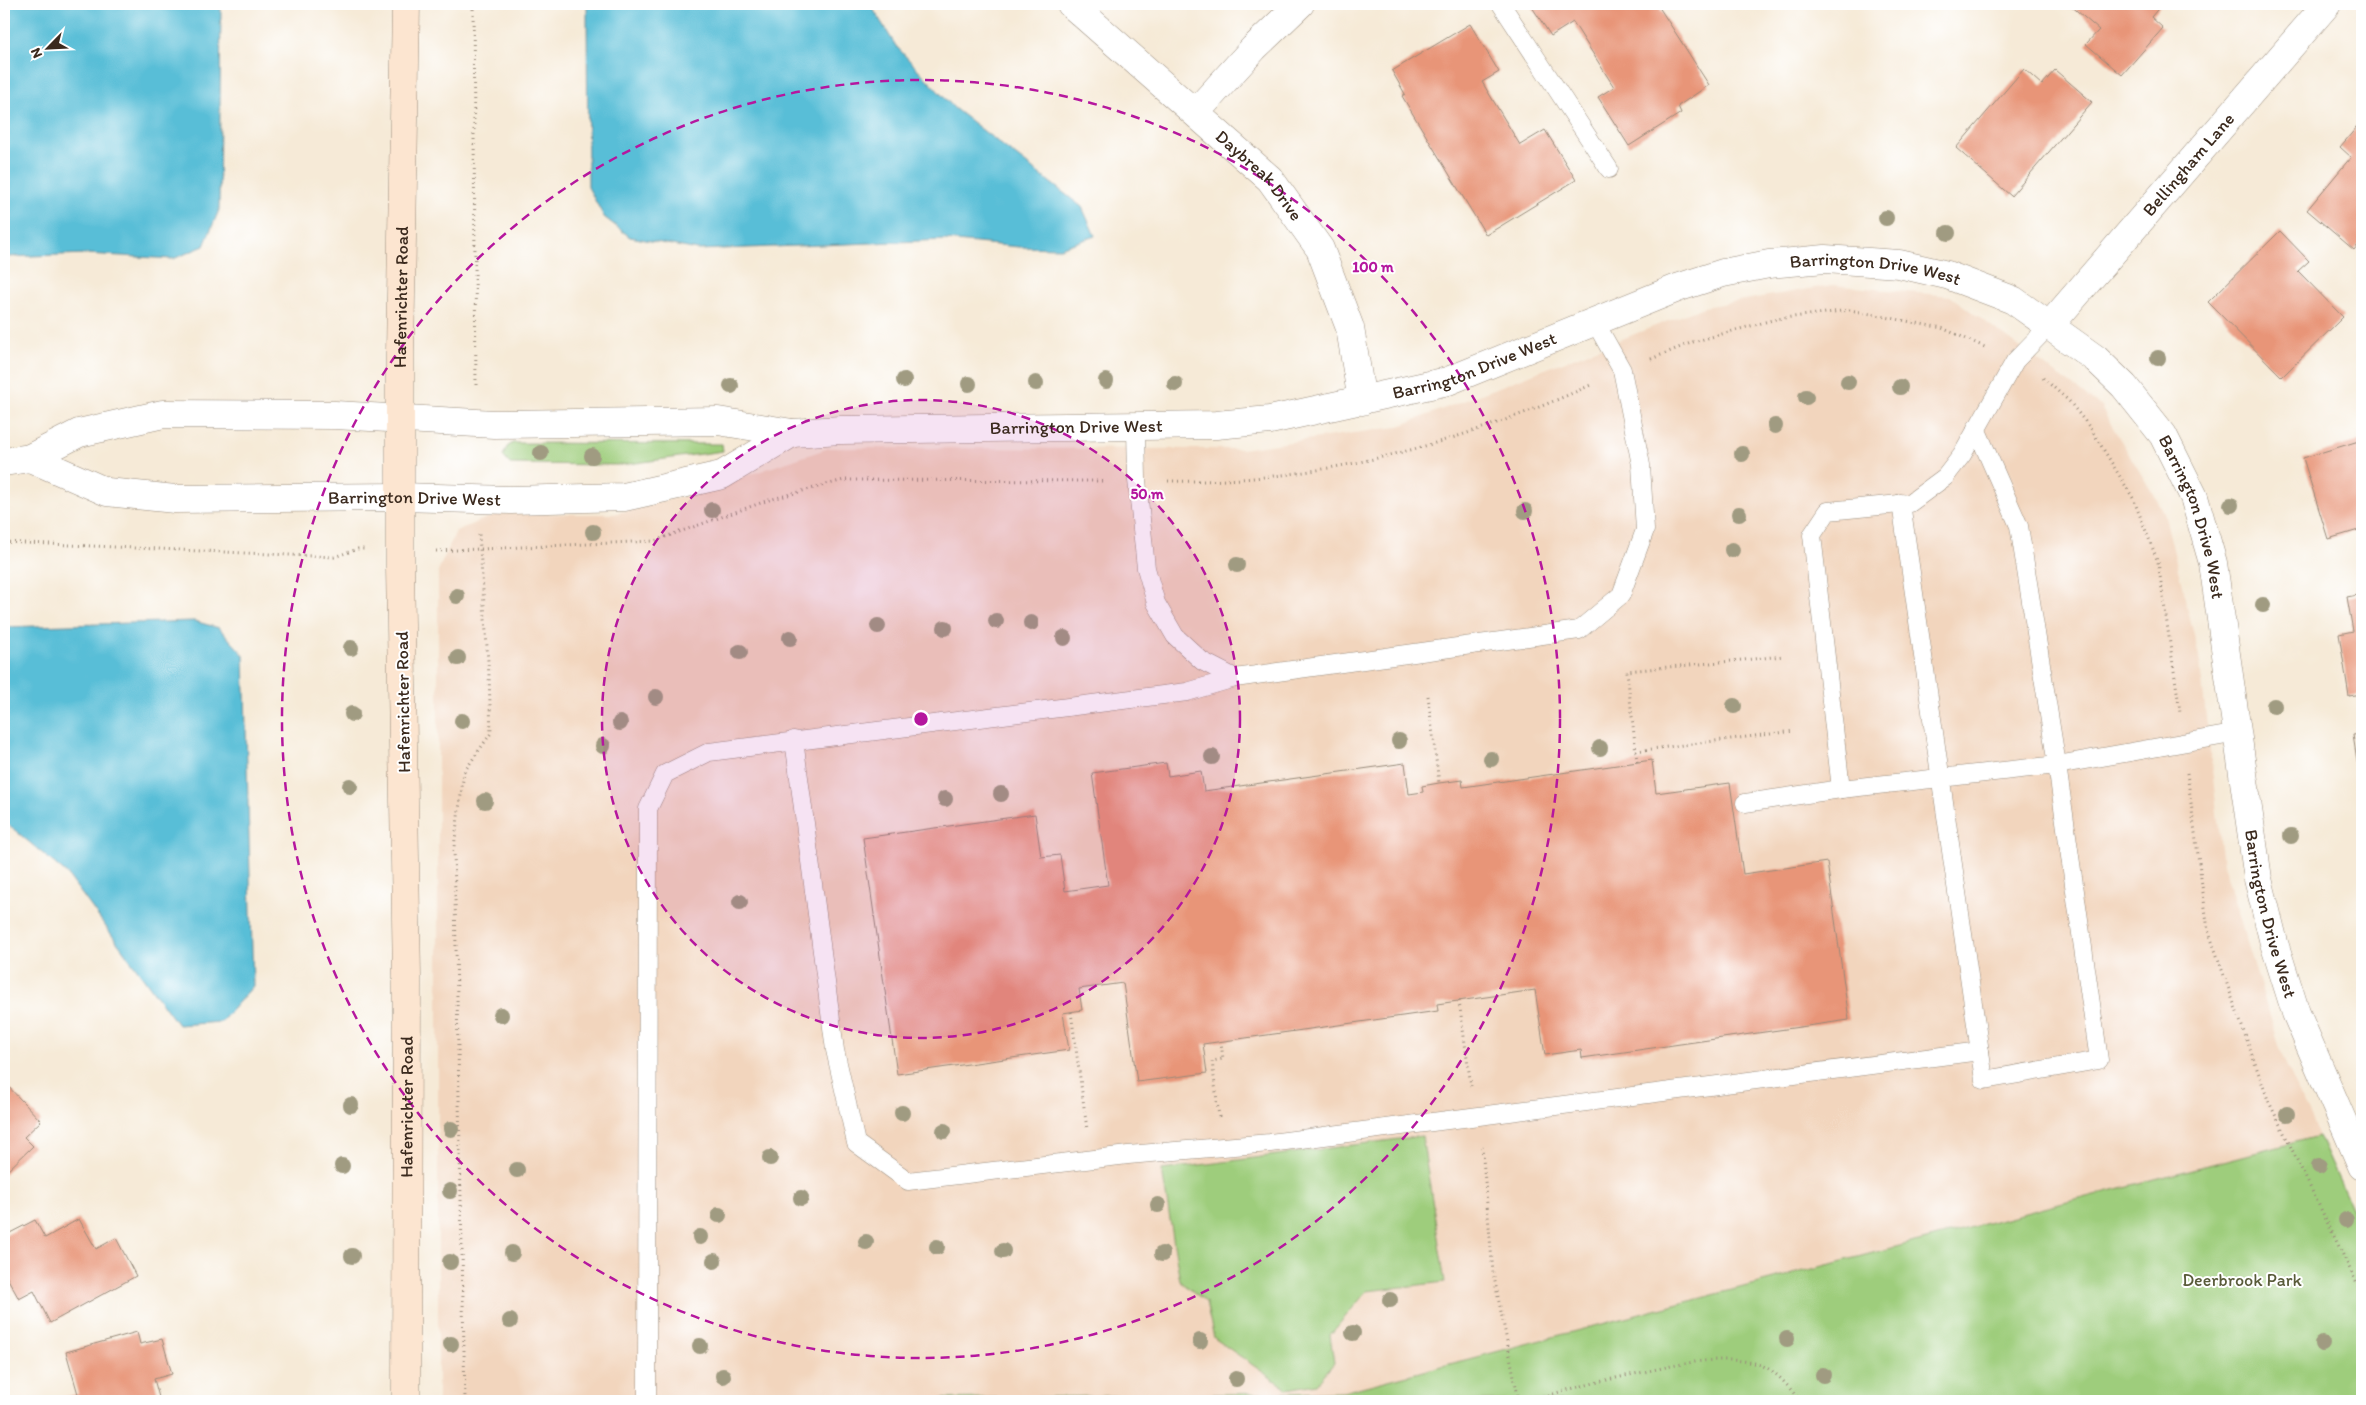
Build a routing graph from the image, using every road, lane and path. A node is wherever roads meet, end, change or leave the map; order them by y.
1 (406, 4) edge
2 (473, 4) edge
3 (1071, 4) edge
4 (1300, 4) edge
5 (1501, 4) edge
6 (2327, 4) edge
7 (1196, 112) junction
8 (1610, 170) dead end
9 (1595, 322) junction
10 (2050, 325) junction
11 (1966, 338) dead end
12 (1658, 356) dead end
13 (1572, 393) dead end
14 (476, 396) dead end
15 (1362, 401) junction
16 (2069, 401) dead end
17 (400, 419) junction
18 (1136, 428) junction
19 (1976, 428) junction
20 (792, 433) junction
21 (17, 460) edge
22 (1078, 481) dead end
23 (1183, 481) dead end
24 (400, 497) junction
25 (1901, 503) junction
26 (478, 525) dead end
27 (4, 542) edge
28 (358, 549) dead end
29 (480, 550) junction
30 (449, 551) dead end
31 (1784, 656) dead end
32 (1235, 678) junction
33 (1428, 696) dead end
34 (2179, 698) dead end
35 (1794, 731) dead end
36 (2238, 733) junction
37 (794, 740) junction
38 (1636, 751) junction
39 (1637, 762) dead end
40 (2057, 765) junction
41 (1940, 778) junction
42 (1440, 783) dead end
43 (2188, 783) dead end
44 (1841, 789) junction
45 (1745, 803) dead end
46 (1459, 1001) dead end
47 (1072, 1012) dead end
48 (1221, 1042) dead end
49 (1980, 1051) junction
50 (1478, 1116) junction
51 (1223, 1147) junction
52 (1091, 1160) junction
53 (2362, 1166) edge
54 (2362, 1294) edge
55 (406, 1401) edge
56 (465, 1401) edge
57 (648, 1401) edge
58 (1519, 1401) edge
59 (1529, 1401) edge
60 (1800, 1401) edge

1 - 17 street, Hafenrichter Road
2 - 14 path
3 - 7 street, Daybreak Drive
4 - 7 street
5 - 8 lane
6 - 10 street, Bellingham Lane
7 - 15 street, Daybreak Drive
9 - 10 street, Barrington Drive West
9 - 15 street, Barrington Drive West
9 - 32 lane
10 - 19 lane
10 - 36 street, Barrington Drive West
11 - 12 path
13 - 23 path
15 - 18 street, Barrington Drive West
16 - 34 path
17 - 20 street, Barrington Drive West
17 - 21 street, Barrington Drive West
17 - 24 street, Hafenrichter Road
18 - 20 street, Barrington Drive West
18 - 32 lane
19 - 25 lane
19 - 40 lane
20 - 24 street, Barrington Drive West
21 - 24 street, Barrington Drive West
22 - 29 path
24 - 55 street, Hafenrichter Road
25 - 41 lane
25 - 44 lane
26 - 29 path
27 - 28 path
29 - 30 path
29 - 56 path
31 - 38 path
32 - 37 lane
33 - 42 path
35 - 38 path
36 - 40 lane
36 - 53 street, Barrington Drive West
37 - 52 lane
37 - 57 lane
38 - 39 path
40 - 41 lane
40 - 49 lane
41 - 44 lane
41 - 49 lane
43 - 54 path
44 - 45 lane
46 - 50 path
47 - 52 path
48 - 51 path
49 - 50 lane
50 - 51 lane
50 - 58 path
51 - 52 lane
59 - 60 path

